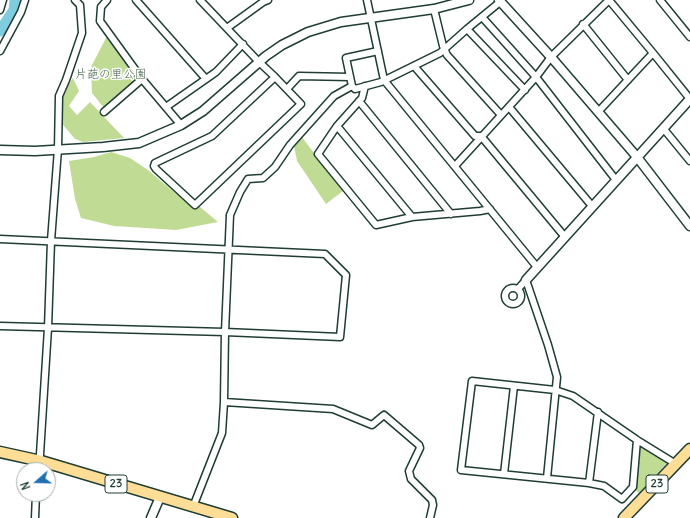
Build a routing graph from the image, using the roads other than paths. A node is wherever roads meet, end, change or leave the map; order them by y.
1 (4, 0) edge
2 (24, 0) edge
3 (75, 0) edge
4 (107, 0) edge
5 (136, 0) edge
6 (200, 0) edge
7 (368, 0) edge
8 (469, 0) edge
9 (609, 0) edge
10 (660, 0) edge
11 (264, 1) edge
12 (500, 1) edge
13 (434, 9) junction
14 (0, 10) edge
15 (482, 17) junction
16 (371, 18) junction
17 (583, 24) junction
18 (227, 28) junction
19 (467, 29) junction
20 (690, 37) edge
21 (243, 44) junction
22 (444, 50) junction
23 (0, 51) edge
24 (378, 51) junction
25 (653, 52) junction
26 (551, 57) junction
27 (259, 62) junction
28 (414, 66) junction
29 (275, 77) junction
30 (350, 77) junction
31 (536, 77) junction
32 (142, 79) junction
33 (206, 79) junction
34 (384, 80) junction
35 (628, 80) junction
36 (352, 86) junction
37 (365, 86) junction
38 (287, 89) junction
39 (524, 90) junction
40 (690, 99) edge
41 (359, 101) junction
42 (166, 107) junction
43 (509, 107) junction
44 (104, 112) dead end
45 (598, 112) junction
46 (501, 114) junction
47 (181, 125) junction
48 (337, 126) junction
49 (663, 128) junction
50 (481, 136) junction
51 (58, 149) junction
52 (0, 150) edge
53 (637, 157) junction
54 (690, 161) edge
55 (454, 166) junction
56 (616, 180) junction
57 (592, 206) junction
58 (490, 209) junction
59 (451, 214) junction
60 (412, 217) junction
61 (690, 226) edge
62 (565, 236) junction
63 (0, 239) edge
64 (51, 241) junction
65 (229, 250) junction
66 (537, 267) junction
67 (526, 280) junction
68 (518, 289) dead end
69 (0, 326) edge
70 (48, 328) junction
71 (226, 332) junction
72 (514, 386) junction
73 (555, 390) junction
74 (224, 402) junction
75 (598, 412) junction
76 (637, 440) junction
77 (690, 450) edge
78 (0, 452) edge
79 (32, 462) edge
80 (40, 462) edge
81 (676, 464) junction
82 (56, 470) edge
83 (504, 474) junction
84 (547, 478) junction
85 (589, 483) junction
86 (160, 497) junction
87 (36, 502) edge
88 (193, 507) junction
89 (35, 518) edge
90 (151, 518) edge
91 (232, 518) edge
92 (430, 518) edge
93 (624, 518) edge

1 - 14 street
2 - 23 street
3 - 51 street
4 - 32 street
5 - 33 street
6 - 18 street
7 - 16 street
8 - 13 street
9 - 17 street
9 - 25 street
10 - 20 street
11 - 18 street
12 - 15 street
12 - 26 street
13 - 16 street
13 - 22 street
15 - 19 street
15 - 31 street
16 - 24 street
16 - 27 street
17 - 26 street
17 - 35 street
18 - 21 street
19 - 22 street
19 - 39 street
21 - 27 street
21 - 33 street
22 - 28 street
22 - 46 street
24 - 30 street
24 - 34 street
25 - 35 street
25 - 40 street
26 - 31 street
26 - 45 street
27 - 29 street
27 - 47 street
28 - 34 street
28 - 50 street
29 - 38 street
29 - 38 street
30 - 36 street
30 - 38 street
31 - 39 street
31 - 56 street
32 - 42 street
32 - 44 street
33 - 42 street
34 - 37 street
34 - 55 street
35 - 45 street
36 - 37 street
36 - 65 street
37 - 41 street
39 - 43 street
40 - 49 street
41 - 48 street
41 - 59 street
42 - 47 street
43 - 46 street
43 - 57 street
45 - 53 street
46 - 50 street
47 - 51 street
48 - 60 street
48 - 60 street
49 - 53 street
49 - 54 street
50 - 55 street
50 - 62 street
51 - 52 street
51 - 64 street
53 - 56 street
53 - 61 street
55 - 58 street
56 - 57 street
57 - 62 street
58 - 59 street
58 - 66 street
59 - 60 street
62 - 66 street
63 - 64 street
64 - 65 street
64 - 70 street
65 - 71 street
65 - 71 street
66 - 67 street
67 - 68 street
67 - 73 street
69 - 70 street
70 - 71 street
70 - 80 street
71 - 74 street
72 - 73 street
72 - 83 street
72 - 83 street
73 - 75 street
73 - 84 street
74 - 88 street
74 - 92 street
75 - 76 street
75 - 85 street
76 - 81 street
76 - 85 street
77 - 81 main road, 23
78 - 79 main road, 23
81 - 93 main road, 23
82 - 86 main road, 23
83 - 84 street
84 - 85 street
86 - 88 main road, 23
86 - 90 street
87 - 89 street
88 - 91 main road, 23

